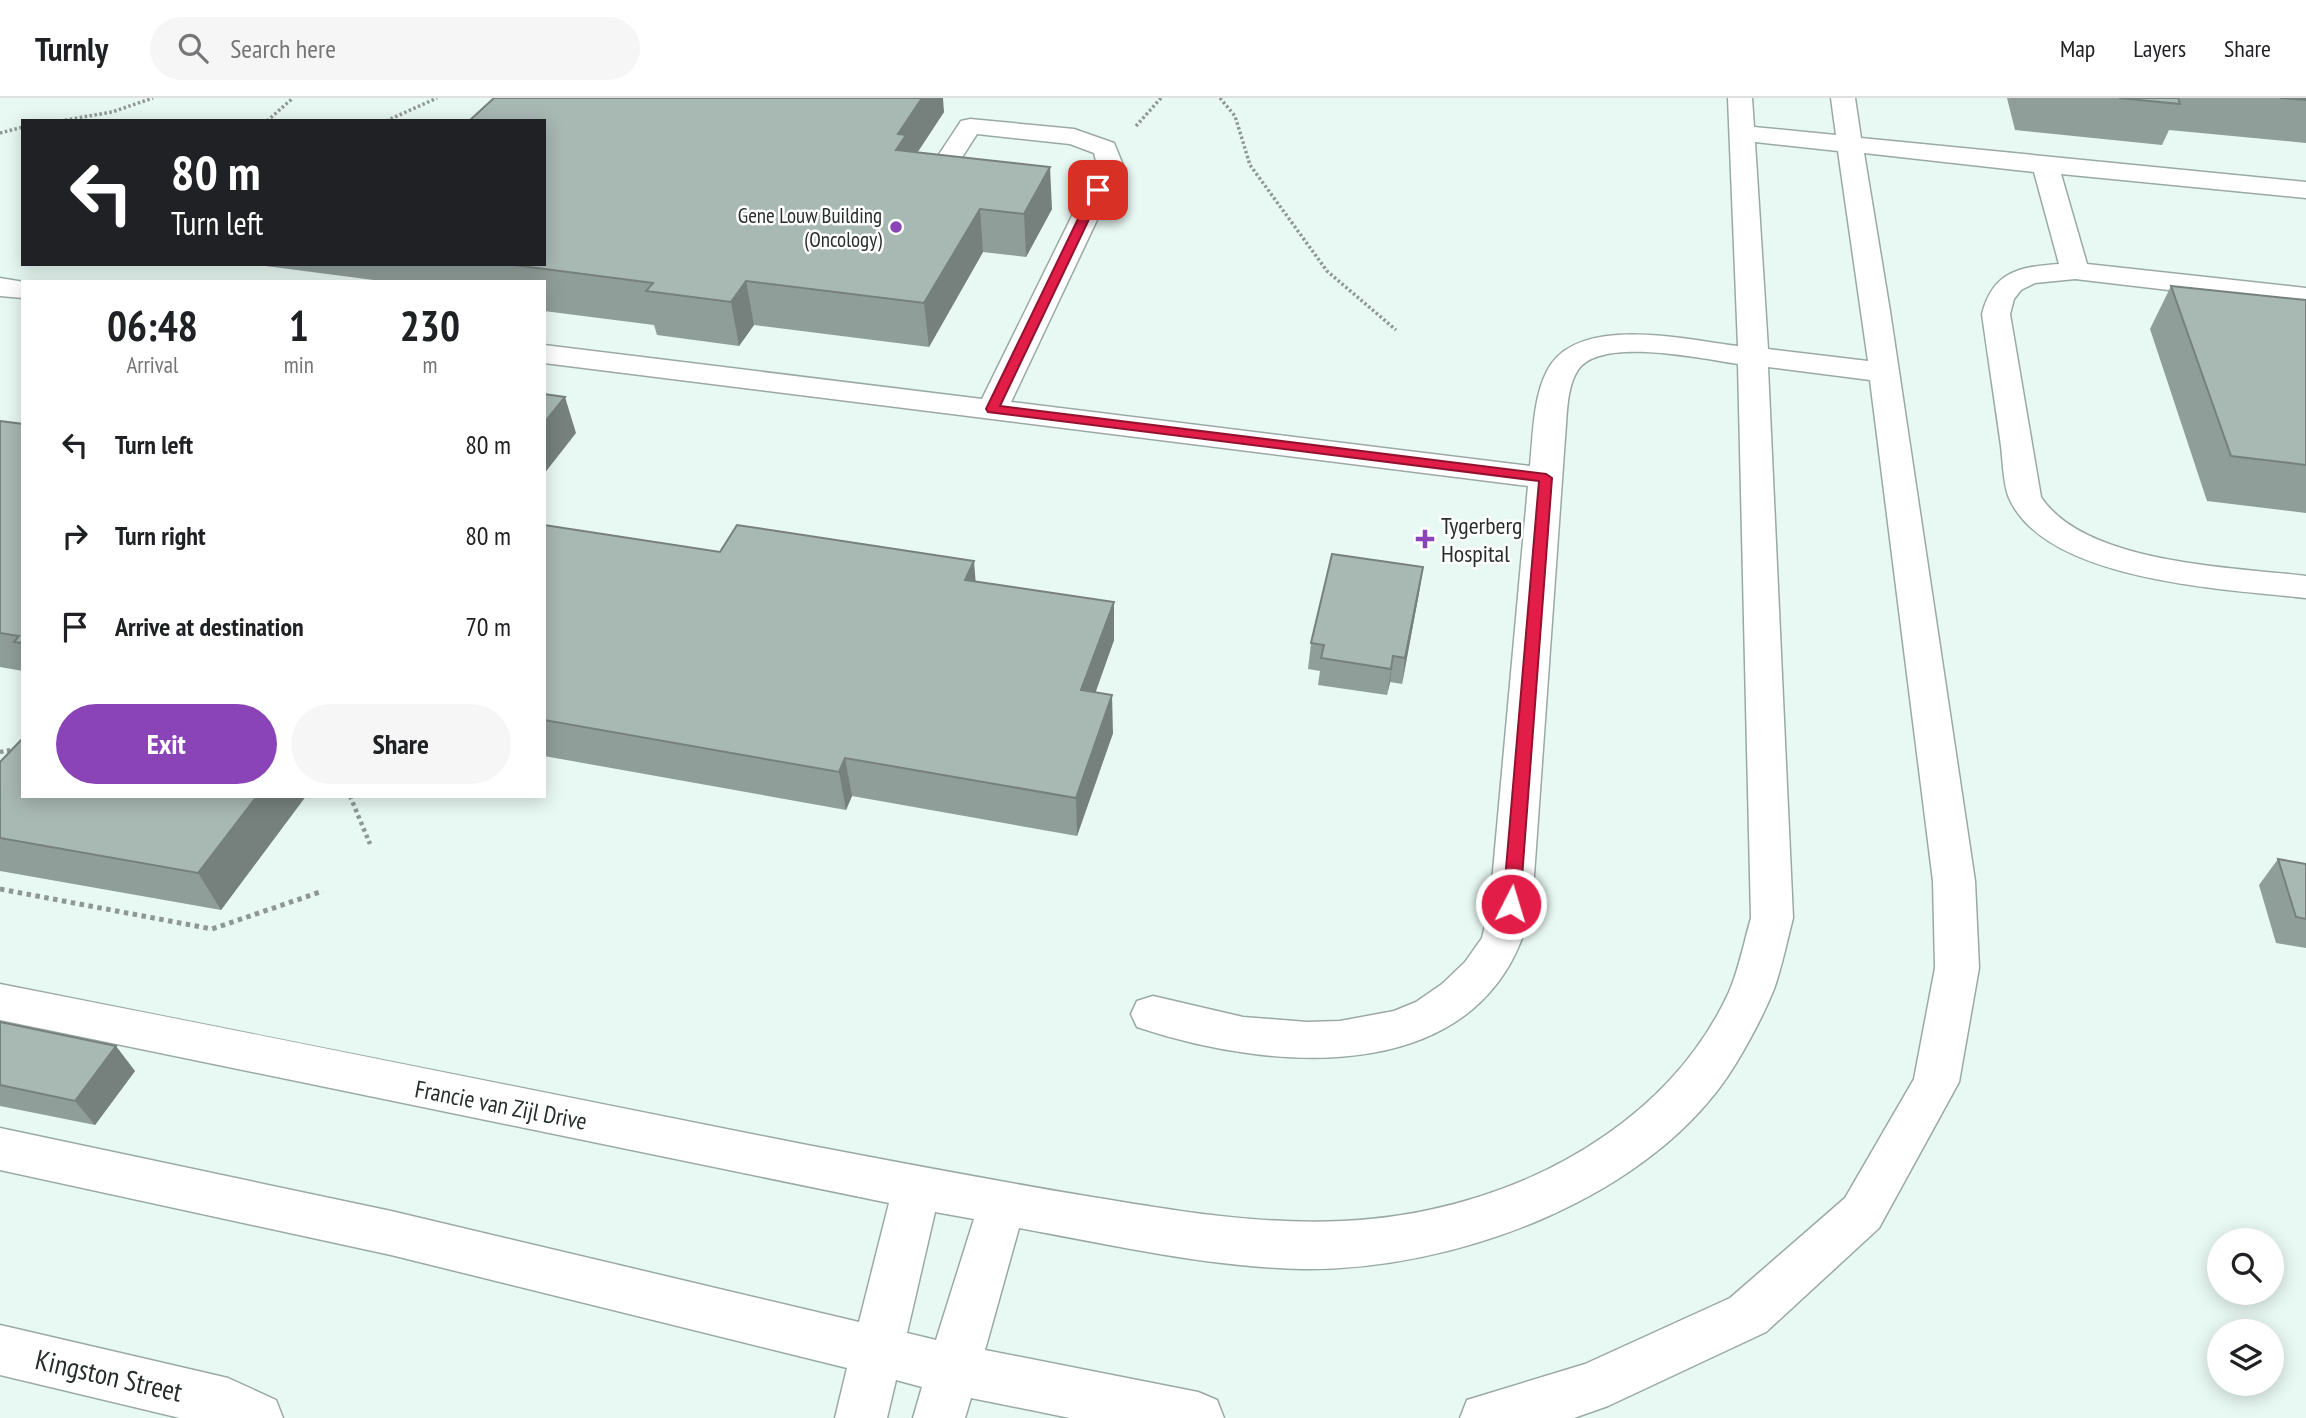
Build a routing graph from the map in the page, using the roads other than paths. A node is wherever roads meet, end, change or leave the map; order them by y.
1 (1741, 98) edge
2 (1843, 98) edge
3 (1742, 133) junction
4 (1849, 145) junction
5 (2045, 165) junction
6 (943, 168) edge
7 (2306, 190) edge
8 (2075, 271) junction
9 (0, 288) edge
10 (21, 290) edge
11 (2306, 297) edge
12 (546, 354) edge
13 (1753, 356) junction
14 (1883, 372) junction
15 (992, 409) junction
16 (1546, 478) junction
17 (2306, 587) edge
18 (0, 1002) edge
19 (1153, 1014) dead end
20 (0, 1149) edge
21 (917, 1187) junction
22 (1002, 1205) junction
23 (0, 1350) edge
24 (876, 1350) junction
25 (952, 1369) junction
26 (257, 1418) edge
27 (861, 1418) edge
28 (939, 1418) edge
29 (1198, 1418) edge
30 (1486, 1418) edge

1 - 3 street, Francie van Zijl Drive
2 - 4 street
3 - 4 street
3 - 13 street, Francie van Zijl Drive
4 - 5 street
4 - 14 street
5 - 7 street
5 - 8 street
6 - 15 street
8 - 11 street
8 - 17 street
9 - 10 street
12 - 15 street
13 - 14 street
13 - 16 street
13 - 22 street, Francie van Zijl Drive
14 - 30 street
15 - 16 street
16 - 19 street
18 - 21 street, Francie van Zijl Drive
20 - 24 street
21 - 22 street, Francie van Zijl Drive
21 - 24 street
22 - 25 street
23 - 26 street, Kingston Street
24 - 25 street
24 - 27 street
25 - 28 street
25 - 29 street

